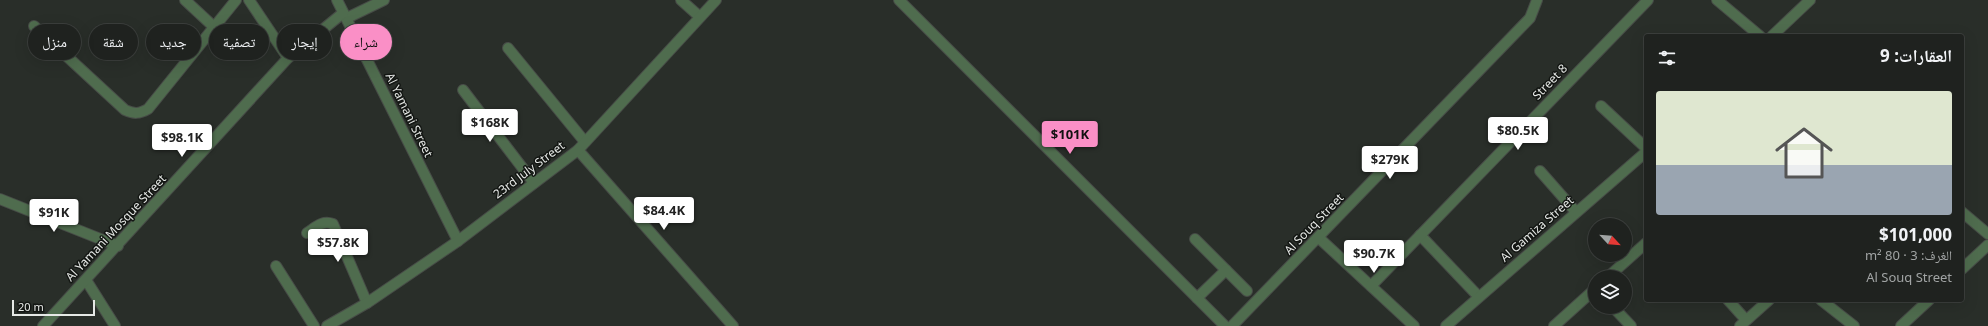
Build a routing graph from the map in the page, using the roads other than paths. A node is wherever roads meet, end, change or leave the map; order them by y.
1 (184, 0) edge
2 (236, 0) edge
3 (249, 0) edge
4 (337, 0) edge
5 (384, 0) edge
6 (681, 0) edge
7 (716, 0) edge
8 (899, 0) edge
9 (1538, 0) edge
10 (1648, 0) edge
11 (1717, 0) edge
12 (1810, 0) edge
13 (345, 16) junction
14 (700, 17) junction
15 (211, 24) edge
16 (216, 24) edge
17 (332, 26) edge
18 (209, 33) edge
19 (1758, 34) edge
20 (1774, 34) edge
21 (277, 42) edge
22 (508, 48) dead end
23 (71, 60) edge
24 (286, 60) edge
25 (463, 90) dead end
26 (1601, 106) dead end
27 (581, 146) junction
28 (1644, 146) edge
29 (1644, 154) edge
30 (1540, 170) dead end
31 (534, 183) junction
32 (0, 199) edge
33 (1576, 212) junction
34 (1964, 214) edge
35 (306, 233) dead end
36 (1988, 234) edge
37 (1420, 235) junction
38 (1319, 238) junction
39 (1195, 239) dead end
40 (458, 241) junction
41 (1644, 245) edge
42 (1988, 245) edge
43 (118, 246) junction
44 (276, 266) dead end
45 (1964, 267) edge
46 (1226, 270) junction
47 (1616, 270) edge
48 (86, 280) junction
49 (1371, 286) junction
50 (1247, 291) dead end
51 (1588, 295) edge
52 (1478, 297) junction
53 (1197, 298) junction
54 (1729, 302) edge
55 (1768, 302) edge
56 (1824, 302) edge
57 (1927, 302) edge
58 (366, 303) junction
59 (1620, 314) edge
60 (1743, 323) edge
61 (43, 326) edge
62 (115, 326) edge
63 (314, 326) edge
64 (327, 326) edge
65 (733, 326) edge
66 (1225, 326) edge
67 (1232, 326) edge
68 (1414, 326) edge
69 (1446, 326) edge
70 (1554, 326) edge
71 (1631, 326) edge
72 (1854, 326) edge
73 (1901, 326) edge

1 - 15 street
2 - 16 street
3 - 21 street
4 - 13 street, Al Yamani Street
5 - 13 street, Al Yamani Mosque Street
6 - 14 street
7 - 14 street, 23rd July Street
8 - 53 street
9 - 38 street, Al Souq Street
10 - 37 street, Street 8
11 - 19 street
12 - 20 street
13 - 17 street, Al Yamani Mosque Street
13 - 40 street, Al Yamani Street
14 - 27 street, 23rd July Street
18 - 23 street
22 - 27 street
24 - 43 street, Al Yamani Mosque Street
25 - 31 street
26 - 28 street
27 - 31 street, 23rd July Street
27 - 65 street
29 - 33 street, Al Gamiza Street
30 - 33 street
31 - 40 street, 23rd July Street
32 - 43 street
33 - 52 street, Al Gamiza Street
34 - 36 street
35 - 58 street
37 - 49 street, Street 8
37 - 52 street
38 - 49 street
38 - 67 street, Al Souq Street
39 - 46 street
40 - 58 street, 23rd July Street
41 - 47 street
42 - 45 street
43 - 48 street, Al Yamani Mosque Street
44 - 63 street
46 - 50 street
46 - 53 street
48 - 61 street, Al Yamani Mosque Street
48 - 62 street
49 - 68 street
51 - 70 street
52 - 69 street, Al Gamiza Street
53 - 66 street
54 - 60 street
55 - 60 street
56 - 72 street
57 - 73 street
58 - 64 street, 23rd July Street
59 - 71 street

